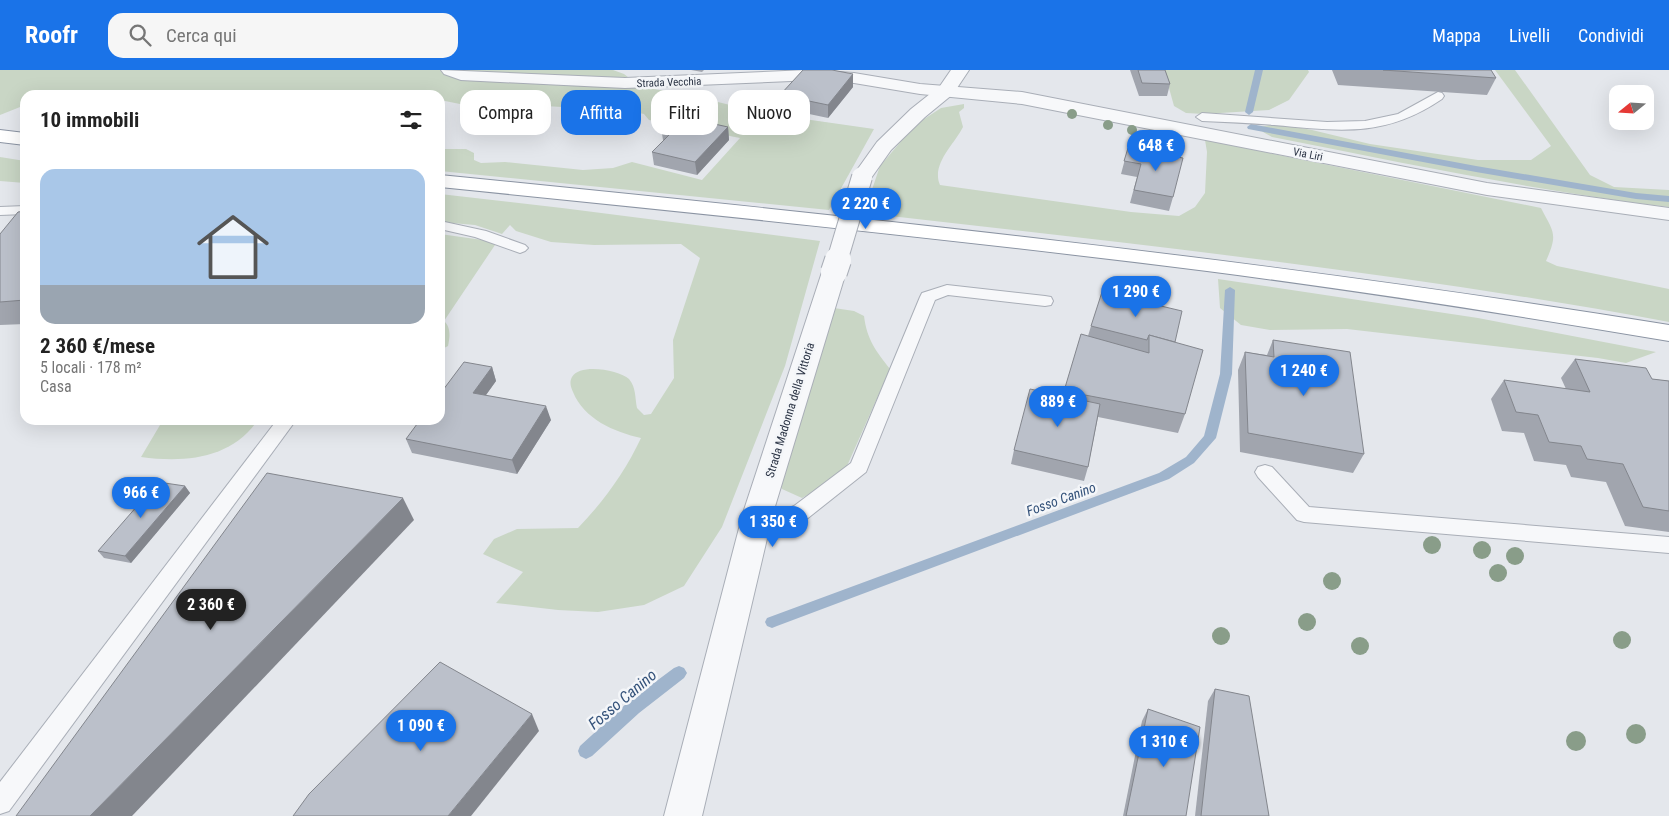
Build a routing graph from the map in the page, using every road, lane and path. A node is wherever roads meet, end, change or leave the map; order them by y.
1 (450, 70) edge
2 (960, 70) edge
3 (947, 90) junction
4 (1438, 96) edge
5 (1202, 117) dead end
6 (0, 136) edge
7 (20, 138) edge
8 (445, 182) edge
9 (20, 210) edge
10 (0, 211) edge
11 (1669, 214) edge
12 (445, 226) edge
13 (520, 248) dead end
14 (1045, 301) dead end
15 (1669, 333) edge
16 (283, 425) edge
17 (1265, 472) dead end
18 (754, 530) junction
19 (1669, 545) edge
20 (0, 802) edge
21 (683, 816) edge

1 - 3 street, Strada Vecchia
2 - 3 street, Strada Madonna della Vittoria
3 - 11 street, Via Liri
3 - 18 street, Strada Madonna della Vittoria, bridge
4 - 5 lane
6 - 7 highway
8 - 15 highway
9 - 10 lane
12 - 13 lane
14 - 18 lane
16 - 20 lane
17 - 19 lane
18 - 21 street, Strada Madonna della Vittoria

